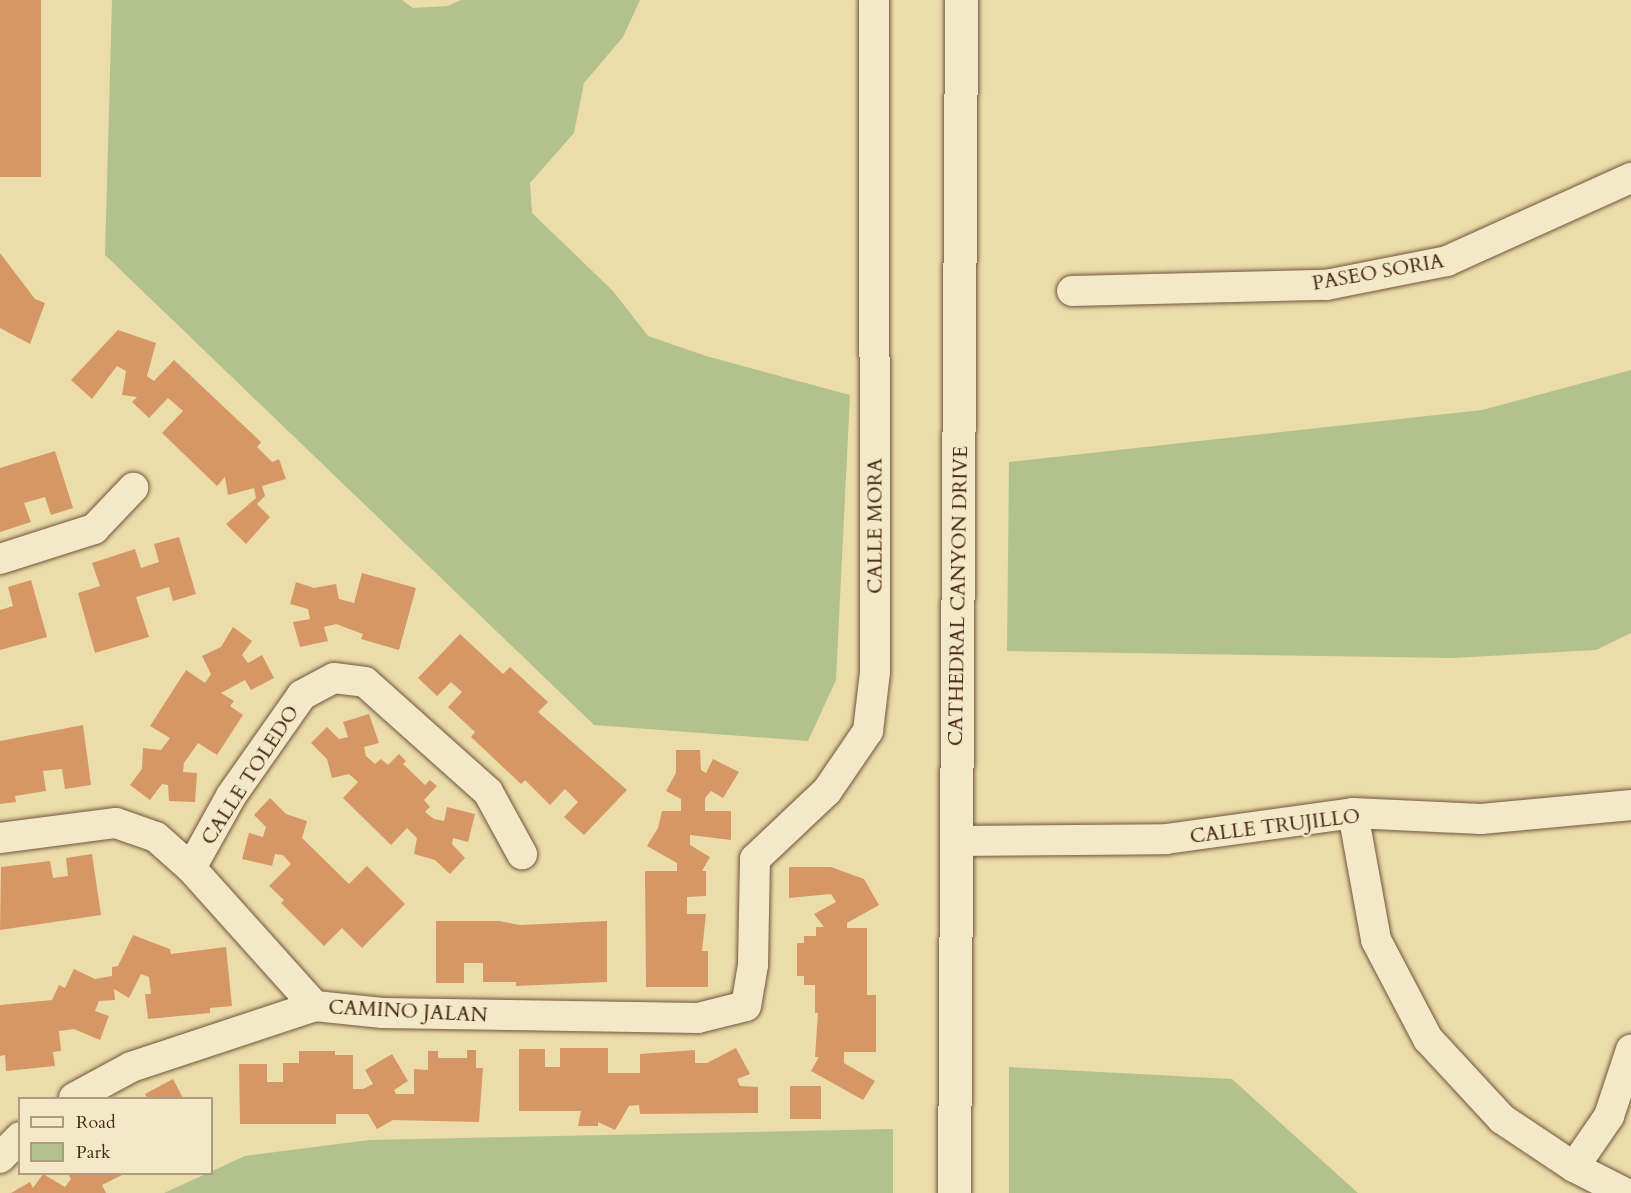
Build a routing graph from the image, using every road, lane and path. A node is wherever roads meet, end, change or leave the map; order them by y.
1 (874, 0) edge
2 (961, 0) edge
3 (1631, 178) edge
4 (1072, 291) dead end
5 (133, 488) dead end
6 (0, 559) edge
7 (1631, 805) edge
8 (1353, 813) junction
9 (0, 838) edge
10 (955, 841) junction
11 (522, 854) dead end
12 (190, 868) junction
13 (315, 1005) junction
14 (746, 1006) joint
15 (1631, 1050) edge
16 (76, 1097) edge
17 (1574, 1167) junction
18 (954, 1193) edge
19 (1625, 1193) edge

1 - 14 street, CALLE MORA
2 - 10 street, CATHEDRAL CANYON DRIVE
3 - 4 street, PASEO SORIA
5 - 6 street
7 - 8 street, CALLE TRUJILLO
8 - 10 street, CALLE TRUJILLO
8 - 17 street
9 - 12 street, CAMINO JALAN
10 - 18 street, CATHEDRAL CANYON DRIVE
11 - 12 street, CALLE TOLEDO
12 - 13 street, CAMINO JALAN
13 - 14 street, CAMINO JALAN
13 - 16 street
15 - 17 street
17 - 19 street

